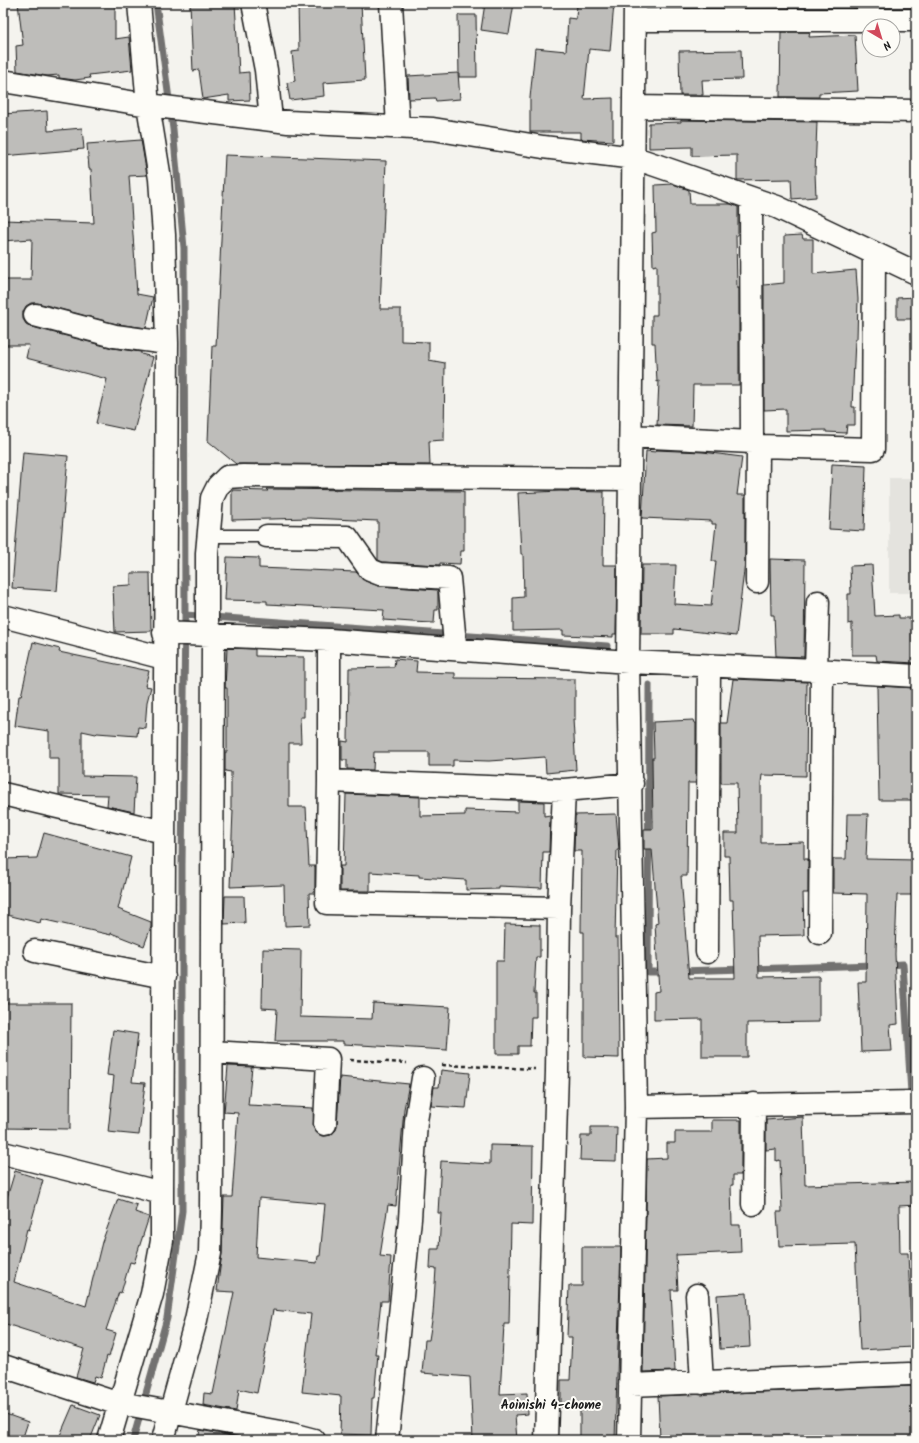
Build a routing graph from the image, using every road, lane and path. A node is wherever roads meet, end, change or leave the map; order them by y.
1 (139, 3) edge
2 (253, 3) edge
3 (391, 3) edge
4 (635, 11) edge
5 (916, 20) edge
6 (3, 81) edge
7 (148, 105) junction
8 (634, 107) junction
9 (916, 111) edge
10 (270, 120) junction
11 (398, 127) junction
12 (634, 158) junction
13 (751, 198) junction
14 (874, 253) junction
15 (916, 272) edge
16 (35, 315) dead end
17 (166, 343) junction
18 (631, 436) junction
19 (755, 444) junction
20 (630, 479) junction
21 (208, 536) junction
22 (267, 536) joint
23 (757, 582) dead end
24 (818, 602) dead end
25 (3, 616) edge
26 (206, 625) junction
27 (169, 633) junction
28 (329, 640) junction
29 (454, 640) junction
30 (164, 658) junction
31 (628, 662) junction
32 (709, 666) junction
33 (819, 670) junction
34 (916, 676) edge
35 (329, 781) junction
36 (632, 784) junction
37 (564, 790) junction
38 (3, 794) edge
39 (164, 832) junction
40 (559, 908) junction
41 (820, 933) dead end
42 (36, 951) dead end
43 (707, 952) dead end
44 (164, 977) junction
45 (212, 1052) junction
46 (423, 1078) dead end
47 (916, 1102) edge
48 (754, 1104) junction
49 (636, 1107) junction
50 (324, 1124) dead end
51 (3, 1153) edge
52 (162, 1193) junction
53 (753, 1204) dead end
54 (697, 1295) dead end
55 (3, 1366) edge
56 (909, 1374) dead end
57 (702, 1383) junction
58 (630, 1385) junction
59 (125, 1404) junction
60 (164, 1412) junction
61 (290, 1437) edge
62 (109, 1440) edge
63 (163, 1440) edge
64 (314, 1440) edge
65 (387, 1440) edge
66 (546, 1440) edge
67 (629, 1440) edge

1 - 7 street
2 - 10 street
3 - 11 street
4 - 5 street
4 - 8 street
6 - 7 street
7 - 10 street
7 - 17 street
8 - 9 street
8 - 12 street
10 - 11 street
11 - 12 street
12 - 13 street
12 - 18 street
13 - 14 street
13 - 19 street
14 - 15 street
14 - 19 street
16 - 17 street
17 - 27 street
18 - 19 street
18 - 20 street
19 - 23 street
20 - 21 street
20 - 31 street
21 - 22 lane
21 - 26 street
22 - 29 street
24 - 33 street
25 - 30 street
26 - 27 street
26 - 28 street
26 - 45 street
27 - 30 street
28 - 29 street
28 - 35 street
29 - 31 street
30 - 39 street
31 - 32 street
31 - 36 street
32 - 33 street
32 - 43 street
33 - 34 street
33 - 41 street
35 - 37 street
35 - 40 street
36 - 37 street
36 - 49 street
37 - 40 street
38 - 39 street
39 - 44 street
40 - 66 street
42 - 44 street
44 - 52 street
45 - 50 street
45 - 60 street
46 - 65 street
47 - 48 street
48 - 49 street
48 - 53 street
49 - 58 street
51 - 52 street
52 - 59 street
54 - 57 street
55 - 59 street
56 - 57 street
57 - 58 street
58 - 67 street
59 - 60 street
59 - 62 street
60 - 61 street
60 - 63 street
61 - 64 street

